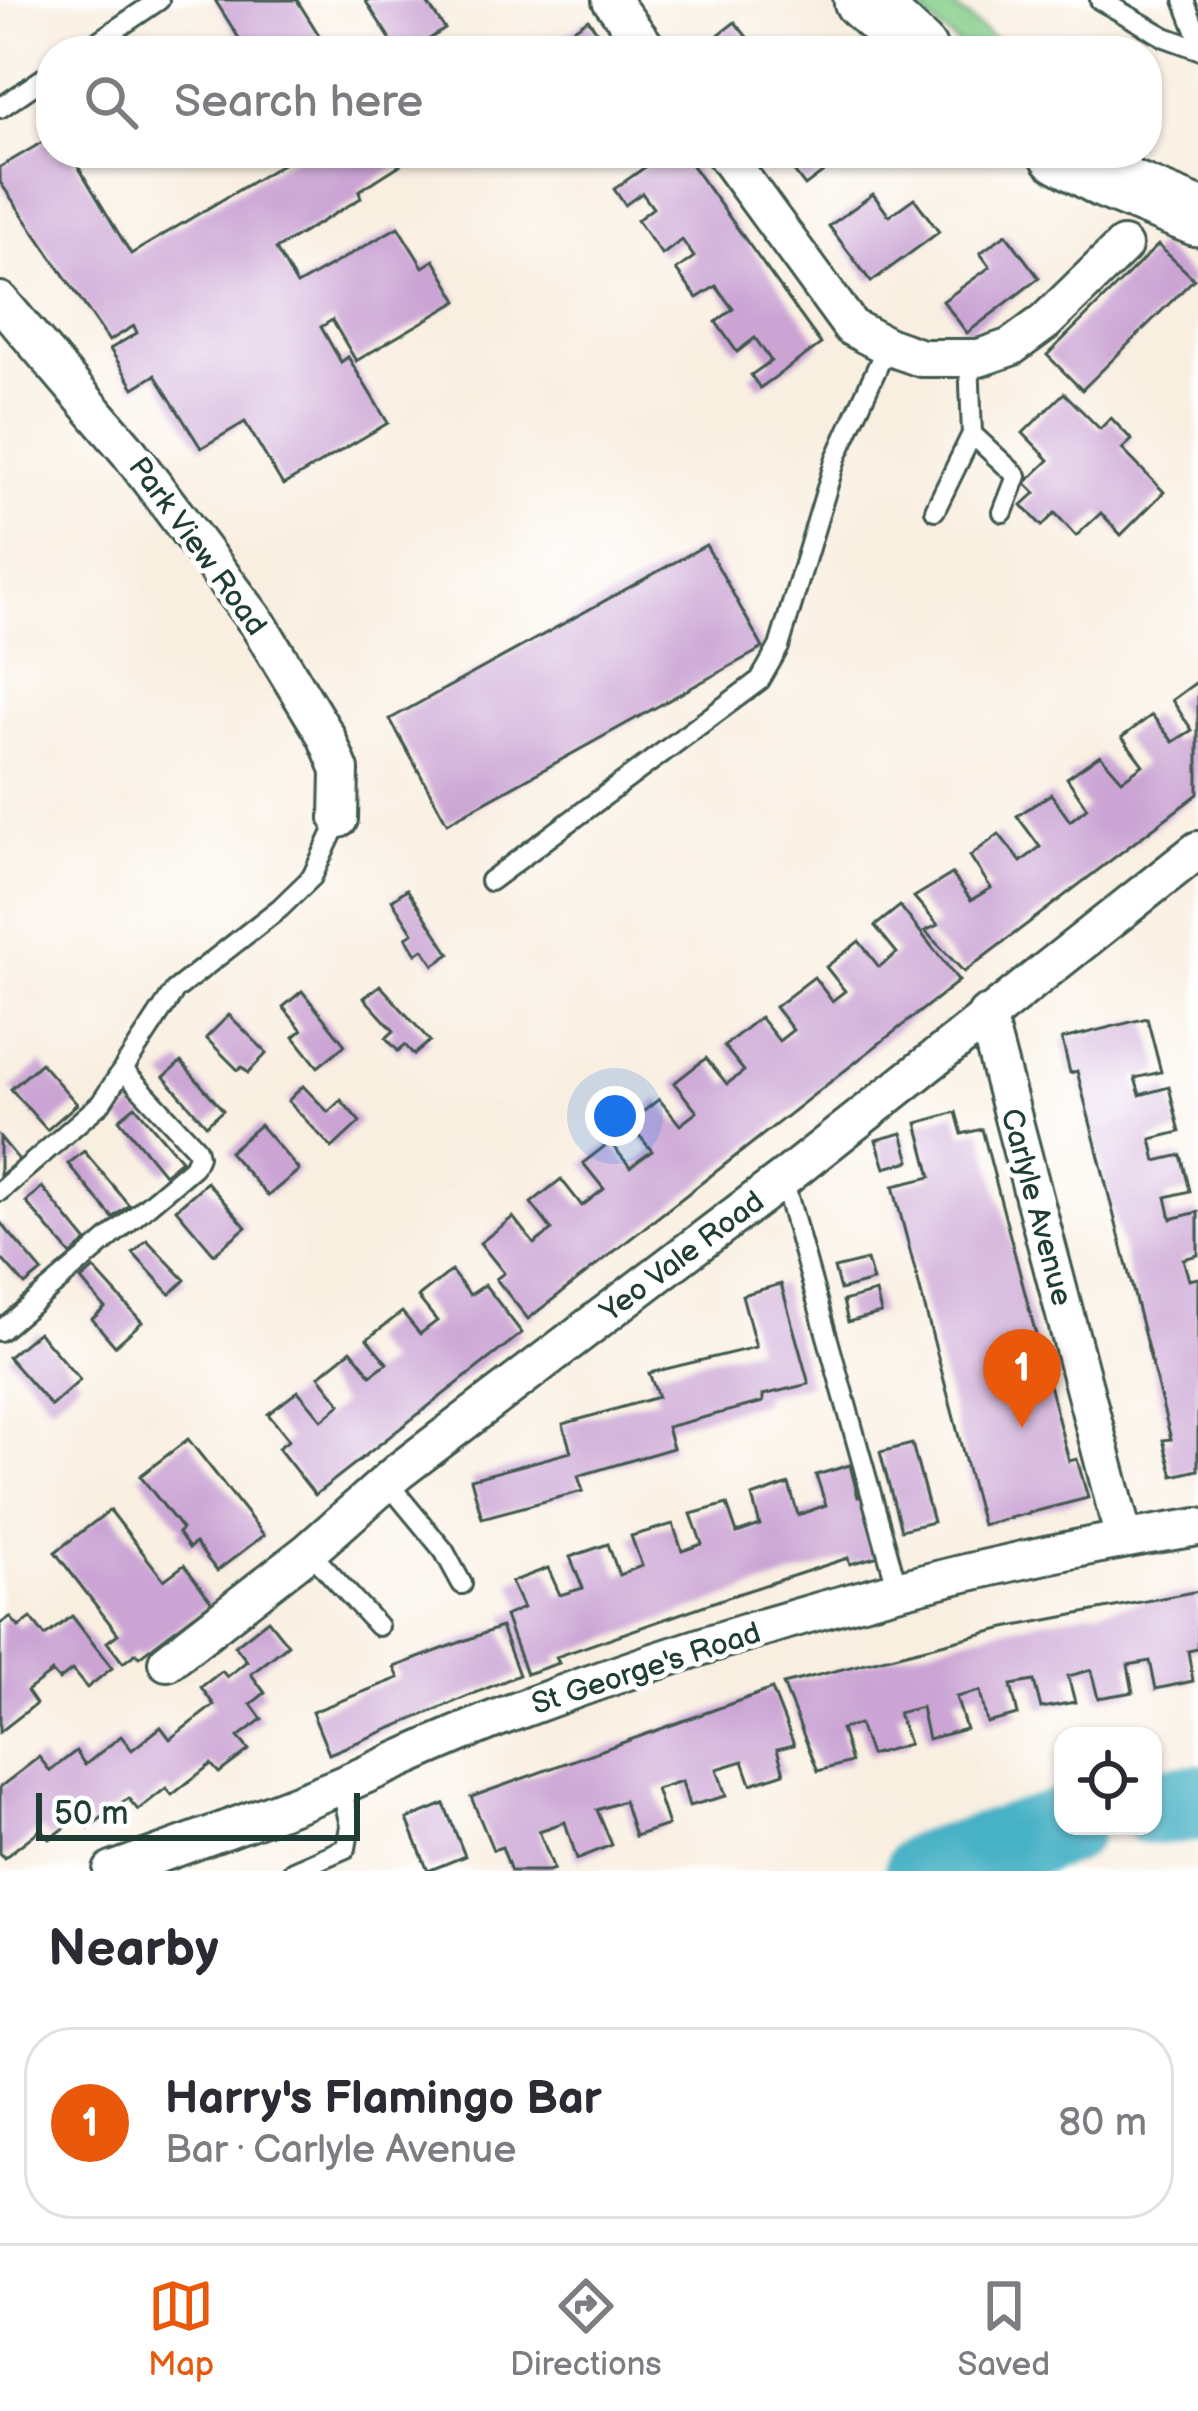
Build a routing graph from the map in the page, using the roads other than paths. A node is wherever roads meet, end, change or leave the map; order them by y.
1 (159, 0) edge
2 (611, 0) edge
3 (863, 0) edge
4 (1100, 0) edge
5 (1184, 0) edge
6 (1198, 35) edge
7 (105, 36) edge
8 (638, 36) edge
9 (902, 36) edge
10 (1198, 49) edge
11 (36, 83) edge
12 (0, 107) edge
13 (735, 168) edge
14 (1086, 168) edge
15 (1198, 217) edge
16 (1123, 247) dead end
17 (0, 301) edge
18 (887, 346) junction
19 (969, 358) junction
20 (972, 434) junction
21 (935, 510) dead end
22 (1003, 512) dead end
23 (339, 819) joint
24 (1194, 859) edge
25 (490, 881) dead end
26 (986, 1016) junction
27 (124, 1071) junction
28 (783, 1180) junction
29 (0, 1191) edge
30 (0, 1331) edge
31 (387, 1482) junction
32 (1198, 1527) edge
33 (1124, 1539) junction
34 (309, 1551) junction
35 (462, 1584) dead end
36 (898, 1590) junction
37 (378, 1626) dead end
38 (167, 1662) dead end
39 (341, 1785) junction
40 (112, 1871) edge
41 (293, 1871) edge

1 - 7 lane
2 - 8 street
3 - 9 main road
4 - 10 lane
5 - 6 lane
11 - 12 lane
13 - 18 street
14 - 15 main road
16 - 19 street
17 - 23 street, Park View Road
18 - 19 street
18 - 25 lane
19 - 20 lane
20 - 21 lane
20 - 22 lane
23 - 27 lane
24 - 26 street, Yeo Vale Road
26 - 28 street, Yeo Vale Road
26 - 33 street, Carlyle Avenue
27 - 29 lane
27 - 30 lane
28 - 31 street, Yeo Vale Road
28 - 36 lane
31 - 34 street, Yeo Vale Road
31 - 35 lane
32 - 33 street, St George's Road
33 - 36 street, St George's Road
34 - 37 lane
34 - 38 street, Yeo Vale Road
36 - 39 street, St George's Road
39 - 40 street, St George's Road
39 - 41 lane

